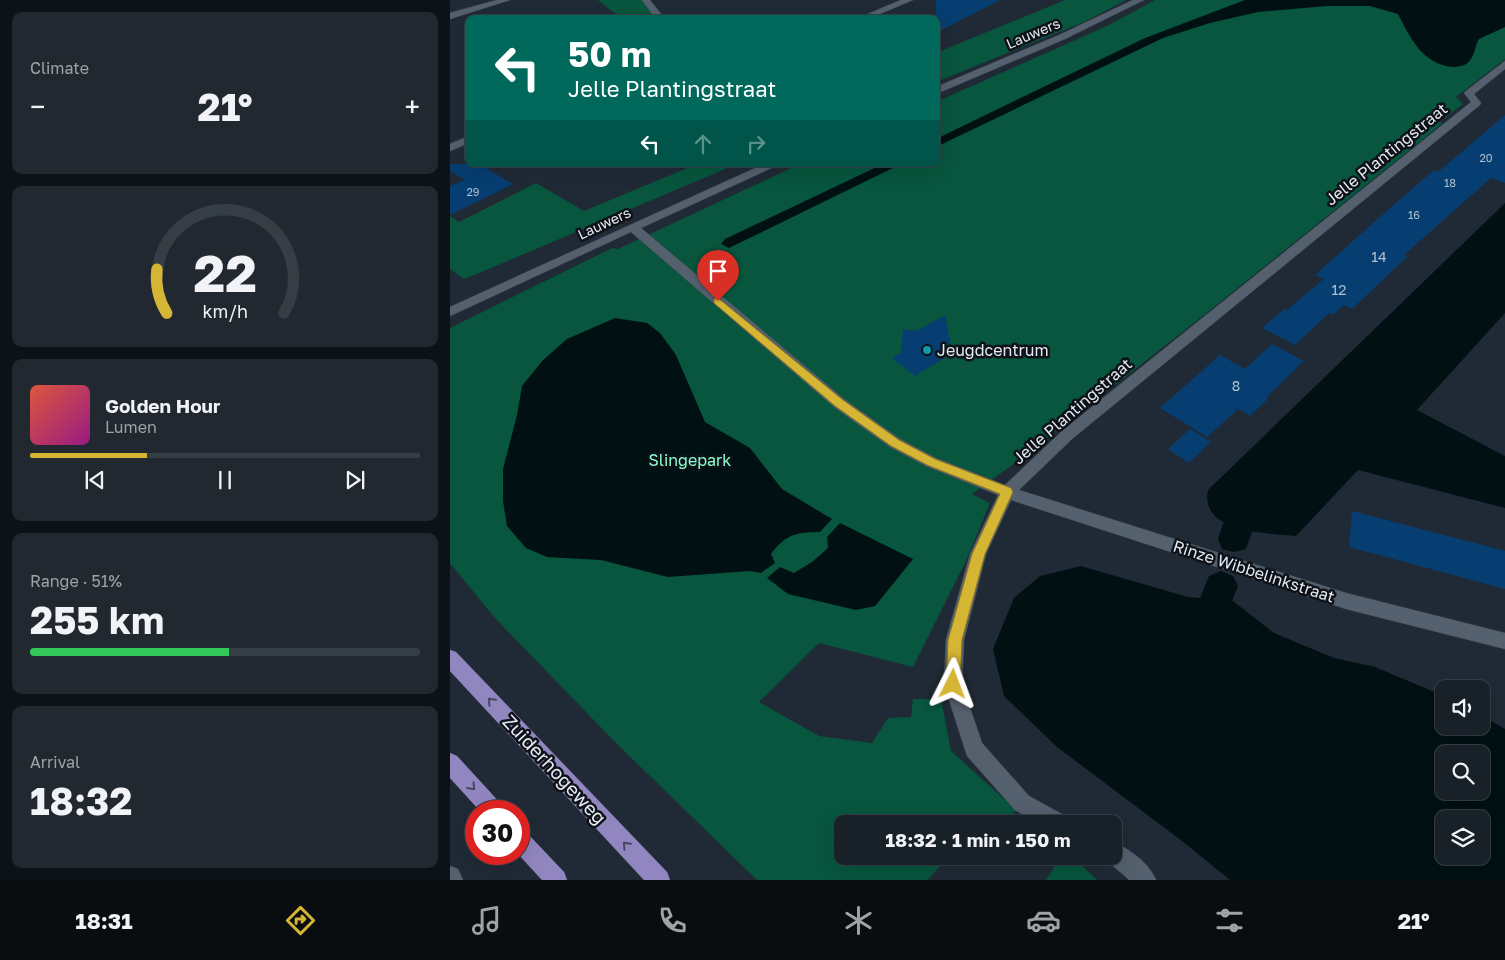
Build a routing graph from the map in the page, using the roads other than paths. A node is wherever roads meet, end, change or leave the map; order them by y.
1 (646, 0) edge
2 (909, 0) edge
3 (1140, 0) edge
4 (501, 1) edge
5 (658, 15) edge
6 (870, 15) edge
7 (450, 16) edge
8 (1505, 64) edge
9 (940, 89) edge
10 (465, 141) edge
11 (450, 148) edge
12 (764, 167) edge
13 (632, 227) junction
14 (450, 312) edge
15 (1007, 492) junction
16 (1505, 641) edge
17 (450, 658) edge
18 (450, 763) edge
19 (484, 800) edge
20 (1044, 815) edge
21 (530, 851) edge
22 (1122, 858) edge
23 (556, 880) edge
24 (660, 880) edge
25 (1145, 880) edge

1 - 5 street
2 - 6 street
3 - 9 street, Lauwers
4 - 7 street
8 - 15 street, Jelle Plantingstraat
10 - 11 street
12 - 13 street, Lauwers
13 - 14 street, Lauwers
13 - 15 street
15 - 16 street, Rinze Wibbelinkstraat
15 - 20 street
24 -> 17 main road, Zuiderhogeweg
18 -> 19 main road
21 - 23 main road
22 - 25 street

